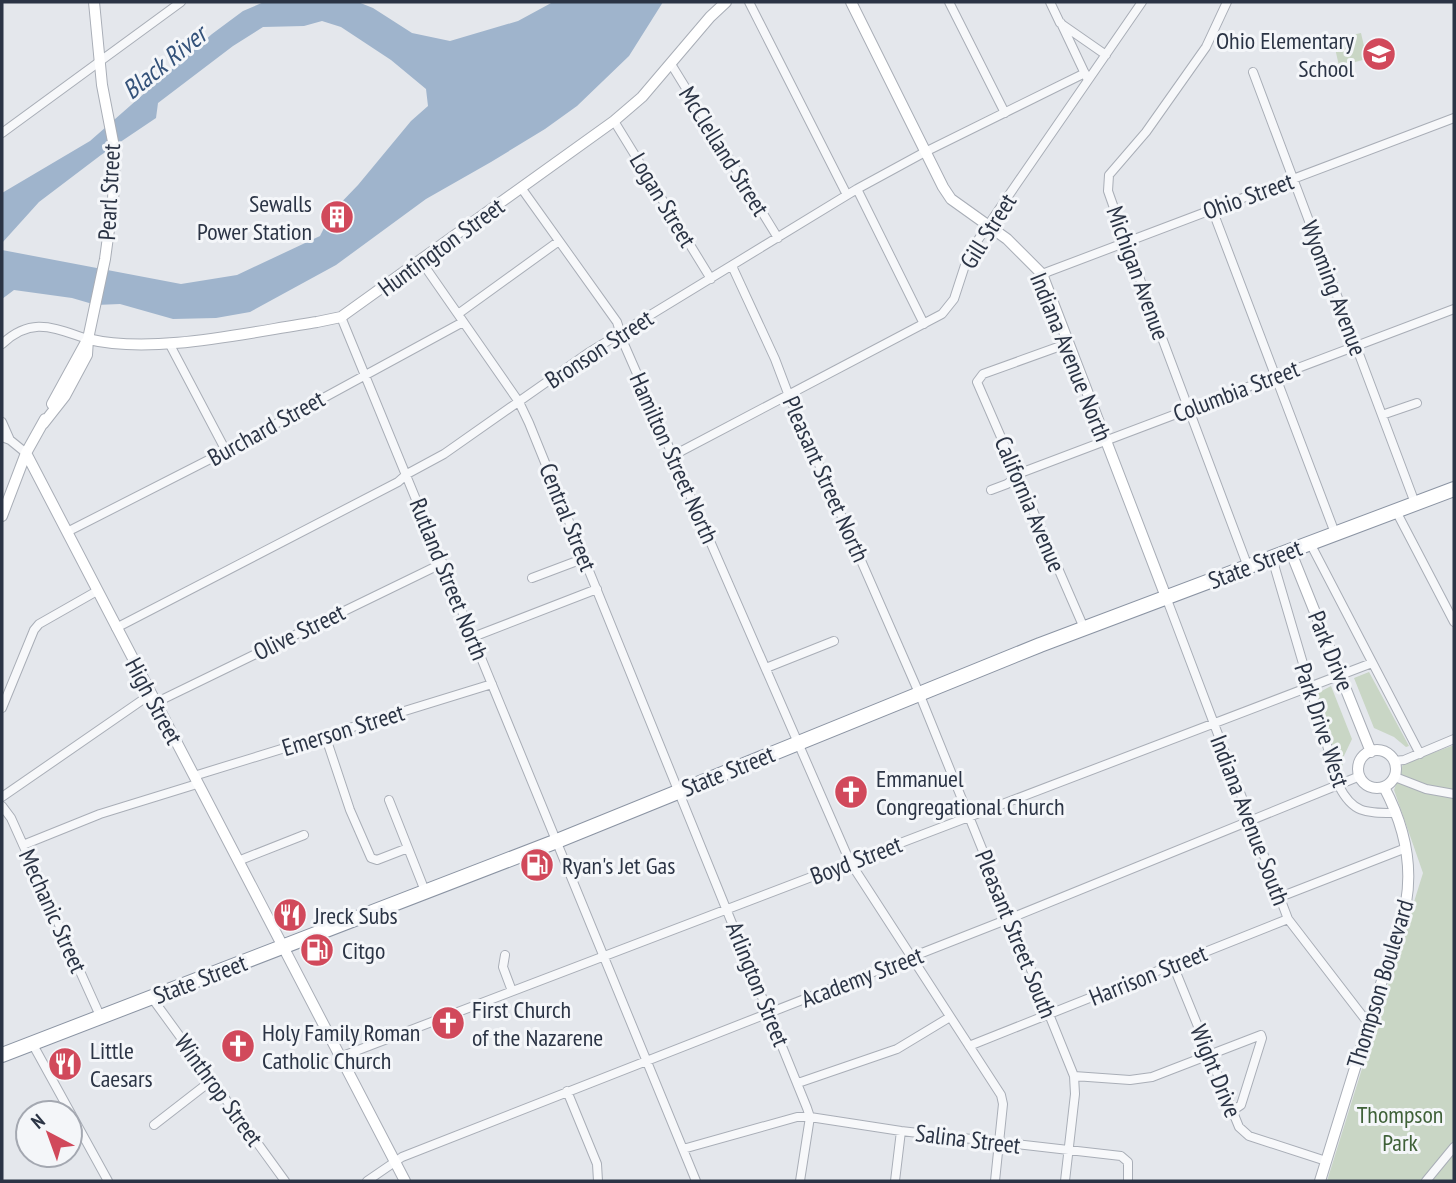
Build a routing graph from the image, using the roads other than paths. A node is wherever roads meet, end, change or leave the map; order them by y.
1 (94, 2) edge
2 (181, 2) edge
3 (726, 2) edge
4 (749, 2) edge
5 (851, 2) edge
6 (949, 2) edge
7 (1050, 2) edge
8 (1142, 2) edge
9 (1227, 2) edge
10 (1060, 23) junction
11 (1106, 55) junction
12 (99, 61) junction
13 (671, 64) junction
14 (1253, 72) dead end
15 (1086, 77) junction
16 (1005, 113) junction
17 (1454, 118) edge
18 (614, 121) junction
19 (2, 132) edge
20 (925, 152) junction
21 (1293, 180) junction
22 (522, 189) junction
23 (857, 189) junction
24 (847, 195) junction
25 (1212, 209) junction
26 (989, 226) junction
27 (778, 238) junction
28 (559, 240) junction
29 (1126, 242) junction
30 (421, 261) junction
31 (732, 267) junction
32 (1042, 274) junction
33 (711, 279) junction
34 (1454, 309) edge
35 (458, 314) junction
36 (341, 317) junction
37 (463, 322) junction
38 (924, 324) junction
39 (621, 333) junction
40 (88, 339) junction
41 (169, 343) junction
42 (1069, 343) junction
43 (2, 344) edge
44 (1356, 346) junction
45 (365, 375) junction
46 (1275, 376) junction
47 (789, 396) junction
48 (519, 402) junction
49 (1417, 403) dead end
50 (1189, 409) junction
51 (1382, 415) junction
52 (2, 422) edge
53 (6, 438) edge
54 (1105, 440) junction
55 (226, 451) junction
56 (26, 453) junction
57 (673, 456) junction
58 (407, 474) junction
59 (1018, 475) junction
60 (1454, 489) edge
61 (991, 490) dead end
62 (1415, 503) junction
63 (1396, 511) junction
64 (2, 516) edge
65 (67, 532) junction
66 (1335, 533) junction
67 (1310, 543) junction
68 (1290, 550) junction
69 (585, 558) junction
70 (1272, 558) junction
71 (443, 563) junction
72 (1248, 567) junction
73 (532, 578) dead end
74 (597, 589) junction
75 (97, 592) junction
76 (1166, 597) junction
77 (1454, 622) edge
78 (116, 628) junction
79 (1084, 628) junction
80 (473, 637) junction
81 (834, 641) dead end
82 (1372, 663) junction
83 (766, 668) junction
84 (1341, 675) junction
85 (492, 684) junction
86 (1309, 687) junction
87 (919, 693) junction
88 (153, 699) junction
89 (2, 708) edge
90 (1213, 724) junction
91 (325, 735) junction
92 (1454, 739) edge
93 (798, 742) junction
94 (1371, 752) junction
95 (1420, 754) junction
96 (1394, 761) junction
97 (1360, 776) junction
98 (1395, 777) junction
99 (195, 780) junction
100 (1339, 786) junction
101 (1384, 787) junction
102 (680, 790) junction
103 (1454, 794) edge
104 (2, 797) edge
105 (390, 800) dead end
106 (2, 806) edge
107 (1396, 813) junction
108 (969, 816) junction
109 (1250, 823) junction
110 (304, 835) dead end
111 (557, 841) junction
112 (23, 845) junction
113 (408, 848) junction
114 (1406, 848) junction
115 (238, 862) junction
116 (850, 862) junction
117 (425, 891) junction
118 (1280, 897) junction
119 (727, 909) junction
120 (1011, 918) junction
121 (1289, 919) junction
122 (283, 947) junction
123 (505, 955) dead end
124 (604, 955) junction
125 (912, 957) junction
126 (1173, 965) junction
127 (512, 990) junction
128 (152, 998) junction
129 (769, 1013) junction
130 (1049, 1014) junction
131 (950, 1017) junction
132 (101, 1018) junction
133 (1368, 1023) junction
134 (32, 1043) junction
135 (969, 1046) junction
136 (2, 1055) edge
137 (1209, 1055) junction
138 (340, 1057) junction
139 (648, 1061) junction
140 (1074, 1076) junction
141 (212, 1080) junction
142 (798, 1083) junction
143 (567, 1091) junction
144 (1231, 1111) junction
145 (810, 1117) junction
146 (154, 1125) dead end
147 (901, 1130) junction
148 (1000, 1142) junction
149 (1454, 1147) edge
150 (683, 1149) junction
151 (1069, 1151) junction
152 (394, 1161) junction
153 (1326, 1161) junction
154 (1435, 1170) junction
155 (104, 1179) edge
156 (285, 1181) edge
157 (367, 1181) edge
158 (405, 1181) edge
159 (598, 1181) edge
160 (696, 1181) edge
161 (800, 1181) edge
162 (895, 1181) edge
163 (995, 1181) edge
164 (1065, 1181) edge
165 (1128, 1181) edge
166 (1320, 1181) edge
167 (1426, 1181) edge
168 (1437, 1181) edge

1 - 12 street, Pearl Street
2 - 12 street
3 - 13 street, Huntington Street
4 - 24 street
5 - 20 street, Indiana Avenue North
6 - 16 street
7 - 10 street
8 - 11 street, Gill Street
9 - 29 street, Michigan Avenue
10 - 11 street
10 - 15 street
11 - 15 street, Gill Street
12 - 19 street
12 - 40 street, Pearl Street
13 - 18 street, Huntington Street
13 - 27 street, McClelland Street
14 - 21 street, Wyoming Avenue
15 - 16 street, Bronson Street
15 - 26 street, Gill Street
16 - 20 street, Bronson Street
17 - 21 street, Ohio Street
18 - 22 street, Huntington Street
18 - 33 street, Logan Street
20 - 23 street, Bronson Street
20 - 26 street, Indiana Avenue North
21 - 25 street, Ohio Street
21 - 44 street, Wyoming Avenue
22 - 28 street, Hamilton Street North
22 - 30 street, Huntington Street
23 - 24 street, Bronson Street
23 - 38 street
24 - 27 street, Bronson Street
25 - 29 street, Ohio Street
25 - 46 street
26 - 32 street, Indiana Avenue North
26 - 38 street, Gill Street
27 - 31 street, Bronson Street
28 - 35 street
28 - 39 street, Hamilton Street North
29 - 32 street, Ohio Street
29 - 50 street, Michigan Avenue
30 - 35 street, Central Street
30 - 36 street, Huntington Street
31 - 33 street, Bronson Street
31 - 47 street, Pleasant Street North
32 - 42 street, Indiana Avenue North
33 - 39 street, Bronson Street
34 - 44 street, Columbia Street
35 - 37 street, Central Street
36 - 41 street, Huntington Street
36 - 45 street, Rutland Street North
37 - 45 street, Burchard Street
37 - 48 street, Central Street
38 - 47 street, Gill Street
39 - 48 street, Bronson Street
39 - 57 street, Hamilton Street North
40 - 41 street, Huntington Street
40 - 43 street
40 - 56 street, Pearl Street
41 - 55 street
42 - 54 street, Indiana Avenue North
42 - 59 street, California Avenue
44 - 46 street, Columbia Street
44 - 51 street, Wyoming Avenue
45 - 55 street, Burchard Street
45 - 58 street, Rutland Street North
46 - 50 street, Columbia Street
46 - 66 street
47 - 57 street, Gill Street
47 - 87 street, Pleasant Street North
48 - 58 street, Bronson Street
48 - 69 street, Central Street
49 - 51 street
50 - 54 street, Columbia Street
50 - 72 street, Michigan Avenue
51 - 62 street, Wyoming Avenue
52 - 53 street
53 - 56 street
54 - 59 street, Columbia Street
54 - 76 street, Indiana Avenue North
55 - 65 street, Burchard Street
56 - 64 street, Pearl Street
56 - 65 street, High Street
57 - 83 street, Hamilton Street North
58 - 71 street, Rutland Street North
58 - 78 street, Bronson Street
59 - 61 street, Columbia Street
59 - 79 street, California Avenue
60 - 62 highway, State Street
62 - 63 highway, State Street
63 - 66 highway, State Street
63 - 77 street
65 - 75 street, High Street
66 - 67 highway, State Street
67 - 68 highway, State Street
67 - 82 street
68 - 70 highway, State Street
68 - 84 street, Park Drive
69 - 73 street
69 - 74 street, Central Street
70 - 72 highway, State Street
70 - 86 street, Park Drive West
71 - 80 street, Rutland Street North
71 - 88 street, Olive Street
72 - 76 highway, State Street
74 - 80 street
74 - 102 street, Central Street
75 - 78 street, High Street
75 - 89 street
76 - 79 highway, State Street
76 - 90 street, Indiana Avenue South
78 - 88 street, High Street
79 - 87 highway, State Street
80 - 85 street, Rutland Street North
81 - 83 street
82 - 84 street, Boyd Street
82 - 95 street
83 - 93 street, Hamilton Street North
84 - 86 street, Boyd Street
84 - 94 street, Park Drive
85 - 91 street, Emerson Street
85 - 111 street, Rutland Street North
86 - 90 street, Boyd Street
86 - 100 street, Park Drive West
87 - 93 highway, State Street
87 - 108 street, Pleasant Street South
88 - 99 street, High Street
88 - 104 street, Olive Street
90 - 108 street, Boyd Street
90 - 109 street, Indiana Avenue South
91 - 99 street, Emerson Street
91 - 113 street
92 - 95 street
93 - 102 highway, State Street
93 - 116 street, Hamilton Street North
94 - 96 street
94 - 97 street
95 - 96 street
96 - 98 street
97 - 100 street, Academy Street
97 - 101 street
98 - 101 street
98 - 103 street
99 - 112 street, Emerson Street
99 - 115 street, High Street
100 - 107 street, Park Drive West
100 - 109 street, Academy Street
101 - 107 street, Thompson Boulevard
102 - 111 highway, State Street
102 - 119 street, Arlington Street
105 - 113 street
106 - 112 street, Mechanic Street
107 - 114 street, Thompson Boulevard
108 - 116 street, Boyd Street
108 - 120 street, Pleasant Street South
109 - 118 street, Indiana Avenue South
109 - 120 street, Academy Street
110 - 115 street
111 - 117 highway, State Street
111 - 124 street, Rutland Street North
112 - 132 street, Mechanic Street
113 - 117 street
114 - 118 street
114 - 133 street, Thompson Boulevard
115 - 122 street, High Street
116 - 119 street, Boyd Street
116 - 125 street, Hamilton Street North
117 - 122 highway, State Street
118 - 121 street, Indiana Avenue South
119 - 124 street, Boyd Street
119 - 129 street, Arlington Street
120 - 125 street, Academy Street
120 - 130 street, Pleasant Street South
121 - 126 street, Harrison Street
121 - 133 street, Indiana Avenue South
122 - 128 highway, State Street
122 - 138 street, High Street
123 - 127 street
124 - 127 street, Boyd Street
124 - 139 street, Rutland Street North
125 - 129 street, Academy Street
125 - 131 street, Hamilton Street North
126 - 130 street, Harrison Street
126 - 137 street, Wight Drive
127 - 138 street, Boyd Street
128 - 132 highway, State Street
128 - 141 street, Winthrop Street
129 - 139 street, Academy Street
129 - 142 street, Arlington Street
130 - 135 street, Harrison Street
130 - 140 street, Pleasant Street South
131 - 135 street, Hamilton Street North
131 - 142 street
132 - 134 highway, State Street
133 - 153 street, Thompson Boulevard
134 - 136 highway, State Street
134 - 155 street
135 - 148 street, Hamilton Street North
137 - 140 street
137 - 144 street, Wight Drive
137 - 144 street
138 - 152 street, High Street
139 - 143 street, Academy Street
139 - 150 street, Rutland Street North
140 - 151 street, Pleasant Street South
141 - 146 street
141 - 156 street, Winthrop Street
142 - 145 street, Arlington Street
143 - 152 street, Academy Street
143 - 159 street
144 - 153 street, Wight Drive
145 - 147 street, Salina Street
145 - 150 street, Salina Street
145 - 161 street, Arlington Street
147 - 148 street, Salina Street
147 - 162 street
148 - 151 street, Salina Street
148 - 163 street, Hamilton Street North
149 - 154 street
150 - 160 street, Rutland Street North
151 - 164 street, Pleasant Street South
151 - 165 street, Salina Street
152 - 157 street, Academy Street
152 - 158 street, High Street
153 - 166 street, Thompson Boulevard
154 - 167 street
154 - 168 street

